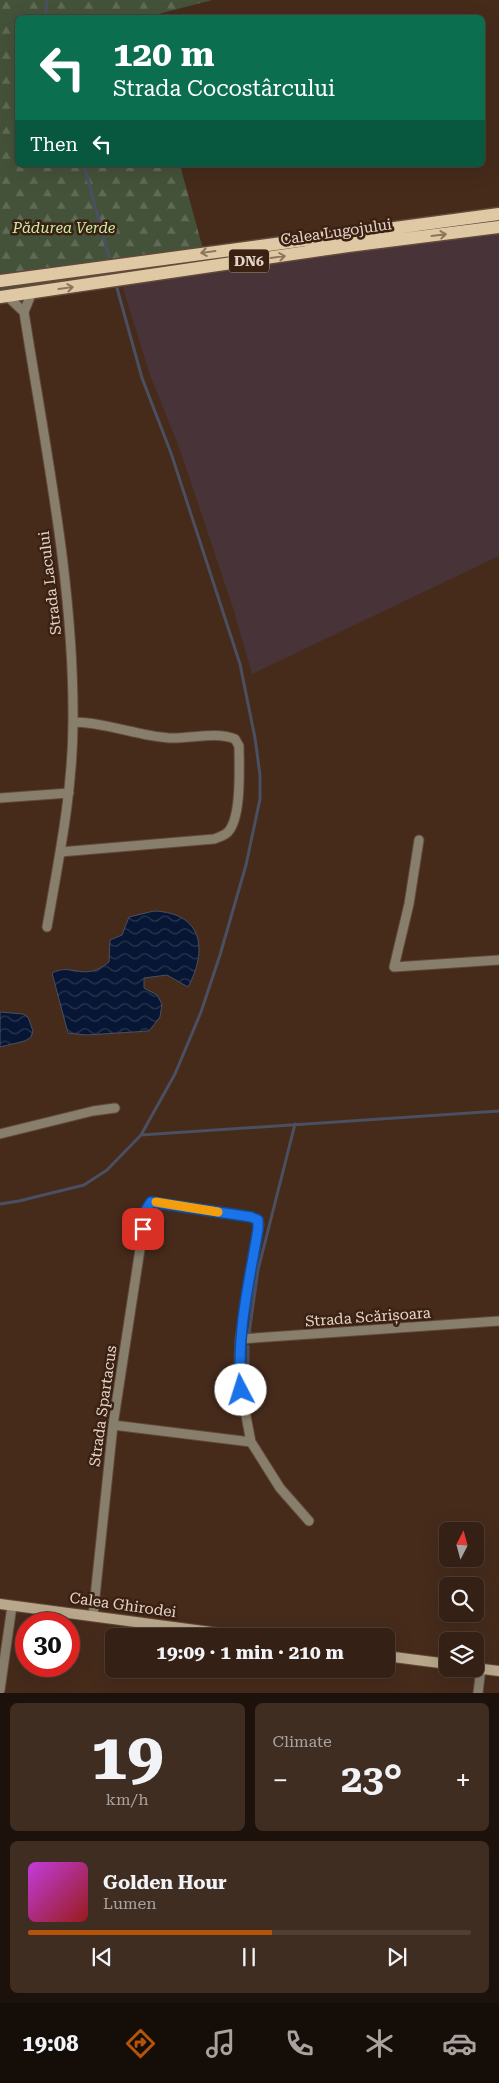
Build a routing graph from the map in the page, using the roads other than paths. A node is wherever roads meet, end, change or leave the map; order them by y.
1 (499, 214) edge
2 (499, 227) edge
3 (0, 281) edge
4 (32, 292) junction
5 (4, 296) edge
6 (24, 312) junction
7 (73, 722) junction
8 (69, 793) junction
9 (0, 798) edge
10 (419, 840) dead end
11 (60, 852) junction
12 (47, 927) dead end
13 (499, 960) edge
14 (115, 1108) dead end
15 (0, 1134) edge
16 (499, 1321) edge
17 (240, 1339) junction
18 (113, 1425) junction
19 (251, 1442) junction
20 (309, 1522) dead end
21 (0, 1604) edge
22 (12, 1606) junction
23 (93, 1616) junction
24 (182, 1628) edge
25 (395, 1657) edge
26 (439, 1663) edge
27 (484, 1669) edge
28 (499, 1671) edge
29 (478, 1677) edge
30 (0, 1690) edge
31 (478, 1693) edge

1 -> 3 main road, Calea Lugojului / DN6
4 -> 2 main road, Calea Lugojului / DN6
4 - 5 main road, Calea Lugojului / DN6
4 - 6 street
5 - 6 street
6 - 7 street, Strada Lacului
7 - 8 street, Strada Lacului
7 - 11 street
8 - 9 street
8 - 11 street, Strada Lacului
10 - 13 street
11 - 12 street, Strada Lacului
14 - 15 street
16 - 17 street, Strada Scărișoara
17 - 18 street, Strada Spartacus
17 - 19 street
18 - 19 street
18 - 23 street, Strada Spartacus
19 - 20 street
21 - 22 street, Calea Ghirodei
22 - 23 street, Calea Ghirodei
22 - 30 street
23 - 24 street, Calea Ghirodei
25 - 26 street
27 - 28 street
29 - 31 street

